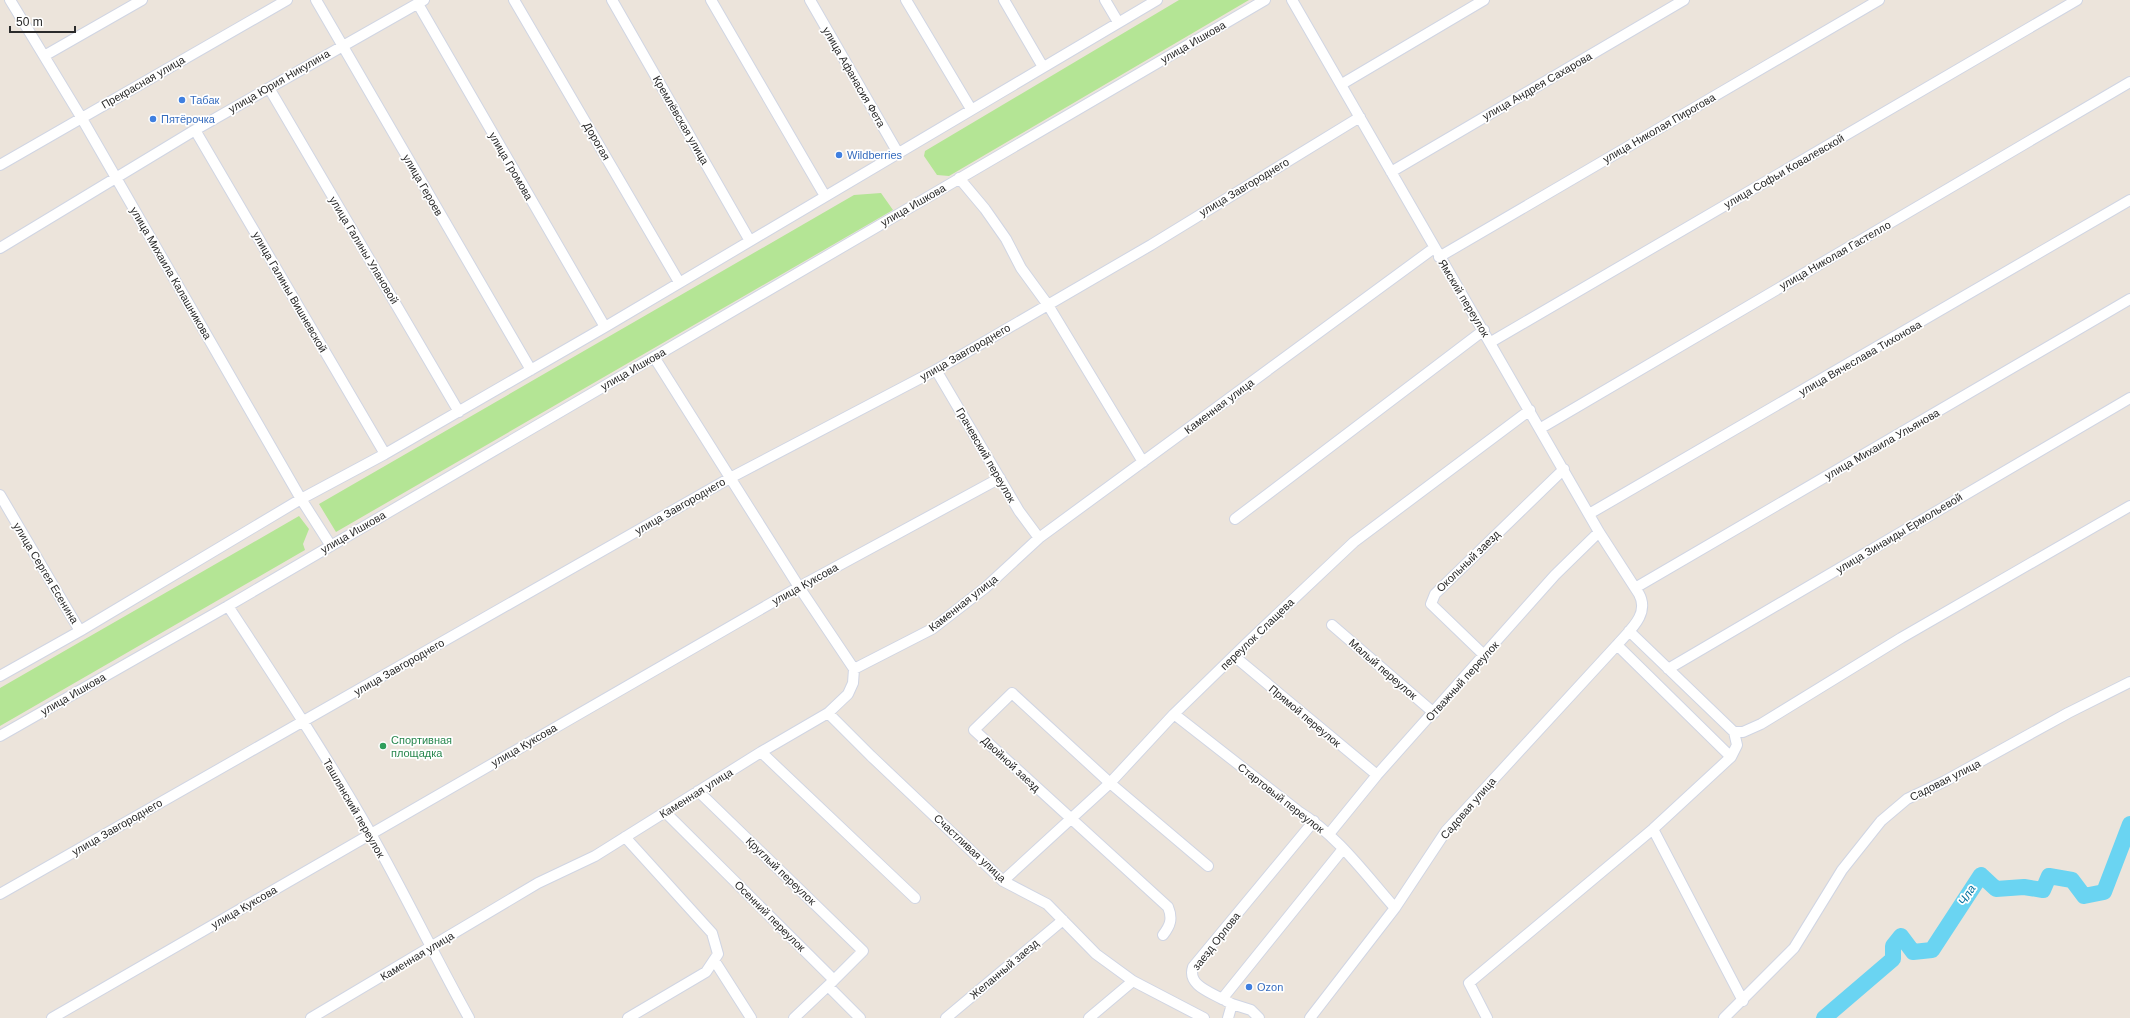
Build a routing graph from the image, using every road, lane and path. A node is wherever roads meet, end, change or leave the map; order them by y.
1 (10, 0) edge
2 (142, 0) edge
3 (287, 0) edge
4 (316, 0) edge
5 (514, 0) edge
6 (612, 0) edge
7 (711, 0) edge
8 (810, 0) edge
9 (906, 0) edge
10 (1004, 0) edge
11 (1105, 0) edge
12 (1157, 0) edge
13 (1265, 0) edge
14 (1292, 0) edge
15 (1484, 0) edge
16 (1684, 0) edge
17 (1879, 0) edge
18 (2077, 0) edge
19 (421, 2) edge
20 (1118, 22) junction
21 (342, 45) junction
22 (44, 56) junction
23 (1043, 67) junction
24 (2130, 82) edge
25 (1342, 84) junction
26 (269, 88) junction
27 (971, 109) junction
28 (81, 117) junction
29 (1360, 117) junction
30 (195, 130) junction
31 (898, 153) junction
32 (0, 165) edge
33 (1391, 172) junction
34 (116, 178) junction
35 (960, 178) junction
36 (825, 196) junction
37 (2130, 200) edge
38 (750, 241) junction
39 (0, 248) edge
40 (1434, 248) junction
41 (1440, 257) junction
42 (679, 282) junction
43 (2130, 299) edge
44 (1048, 305) junction
45 (605, 327) junction
46 (1484, 330) junction
47 (1490, 342) junction
48 (654, 357) junction
49 (531, 370) junction
50 (936, 370) junction
51 (2130, 398) edge
52 (1530, 410) junction
53 (460, 412) junction
54 (1540, 428) junction
55 (385, 454) junction
56 (1143, 462) junction
57 (1564, 469) junction
58 (730, 478) junction
59 (1000, 478) junction
60 (0, 495) edge
61 (301, 499) junction
62 (2130, 506) edge
63 (1589, 514) junction
64 (1235, 519) dead end
65 (1599, 532) junction
66 (1039, 538) junction
67 (331, 546) junction
68 (799, 587) junction
69 (1637, 591) junction
70 (228, 606) junction
71 (1332, 625) dead end
72 (80, 631) junction
73 (1629, 631) junction
74 (1617, 644) junction
75 (1234, 656) junction
76 (1485, 656) junction
77 (854, 669) junction
78 (1668, 669) junction
79 (1, 672) edge
80 (2130, 682) edge
81 (828, 713) junction
82 (1434, 713) junction
83 (1174, 714) junction
84 (303, 721) junction
85 (1734, 732) junction
86 (0, 736) edge
87 (761, 752) junction
88 (1731, 757) junction
89 (1377, 775) junction
90 (1110, 783) junction
91 (698, 791) junction
92 (665, 812) junction
93 (1071, 820) junction
94 (1314, 821) junction
95 (1653, 829) junction
96 (371, 834) junction
97 (1329, 834) junction
98 (625, 837) junction
99 (1343, 849) junction
100 (1208, 866) dead end
101 (1003, 881) junction
102 (0, 894) edge
103 (915, 898) dead end
104 (1396, 908) junction
105 (1063, 920) junction
106 (1163, 935) dead end
107 (430, 949) junction
108 (714, 960) junction
109 (1133, 981) junction
110 (831, 983) junction
111 (1222, 999) junction
112 (1743, 1001) junction
113 (1232, 1004) junction
114 (52, 1018) edge
115 (311, 1018) edge
116 (469, 1018) edge
117 (628, 1018) edge
118 (750, 1018) edge
119 (794, 1018) edge
120 (860, 1018) edge
121 (946, 1018) edge
122 (1089, 1018) edge
123 (1204, 1018) edge
124 (1228, 1018) edge
125 (1259, 1018) edge
126 (1310, 1018) edge
127 (1487, 1018) edge
128 (1724, 1018) edge

1 - 22 street, улица Михаила Калашникова
2 - 22 street
3 - 28 street, Прекрасная улица
4 - 21 street, улица Героев
5 - 42 street, Дорогая
6 - 38 street, Кремлёвская улица
7 - 36 street
8 - 31 street, улица Афанасия Фета
9 - 27 street
10 - 23 street
11 - 20 street
12 - 20 street
13 - 35 street, улица Ишкова
14 - 25 street, Ямский переулок
15 - 25 street
16 - 33 street, улица Андрея Сахарова
17 - 41 street, улица Николая Пирогова
18 - 47 street, улица Софьи Ковалевской
19 - 21 street, улица Юрия Никулина
19 - 45 street, улица Громова
20 - 23 street
21 - 26 street, улица Юрия Никулина
21 - 49 street, улица Героев
22 - 28 street, улица Михаила Калашникова
23 - 27 street
24 - 54 street, улица Николая Гастелло
25 - 29 street, Ямский переулок
26 - 30 street, улица Юрия Никулина
26 - 53 street, улица Галины Улановой
27 - 31 street
28 - 32 street, Прекрасная улица
28 - 34 street, улица Михаила Калашникова
29 - 33 street, Ямский переулок
29 - 44 street, улица Завгороднего
30 - 34 street, улица Юрия Никулина
30 - 55 street, улица Галины Вишневской
31 - 36 street
33 - 40 street, Ямский переулок
34 - 39 street, улица Юрия Никулина
34 - 61 street, улица Михаила Калашникова
35 - 44 street
35 - 48 street, улица Ишкова
36 - 38 street
37 - 63 street, улица Вячеслава Тихонова
38 - 42 street
40 - 41 street, Ямский переулок
40 - 56 street, Каменная улица
41 - 46 street, Ямский переулок
42 - 45 street
43 - 69 street, улица Михаила Ульянова
44 - 50 street, улица Завгороднего
44 - 56 street
45 - 49 street
46 - 47 street, Ямский переулок
46 - 64 street
47 - 52 street, Ямский переулок
48 - 58 street
48 - 67 street, улица Ишкова
49 - 53 street
50 - 58 street, улица Завгороднего
50 - 59 street, Грачевский переулок
51 - 78 street, улица Зинаиды Ермольевой
52 - 54 street, Ямский переулок
52 - 75 street, переулок Слащева
53 - 55 street
54 - 57 street, Ямский переулок
55 - 61 street
56 - 66 street, Каменная улица
57 - 63 street, Ямский переулок
57 - 76 street, Окольный заезд
58 - 68 street
58 - 84 street, улица Завгороднего
59 - 66 street, Грачевский переулок
59 - 68 street, улица Куксова
60 - 72 street, улица Сергея Есенина
61 - 67 street, улица Михаила Калашникова
61 - 72 street
62 - 85 street
63 - 65 street, Ямский переулок
65 - 69 street, Ямский переулок
65 - 76 street, Отважный переулок
66 - 77 street, Каменная улица
67 - 70 street, улица Ишкова
68 - 77 street
68 - 96 street, улица Куксова
69 - 73 street, Садовая улица
70 - 84 street, Ташлянский переулок
70 - 86 street, улица Ишкова
71 - 82 street, Малый переулок
72 - 79 street
73 - 74 street, Садовая улица
73 - 78 street
74 - 88 street
74 - 104 street, Садовая улица
75 - 83 street, переулок Слащева
75 - 89 street, Прямой переулок
76 - 82 street, Отважный переулок
77 - 81 street, Каменная улица
78 - 85 street
80 - 112 street, Садовая улица
81 - 87 street, Каменная улица
81 - 101 street, Счастливая улица
82 - 89 street, Отважный переулок
83 - 90 street, переулок Слащева
83 - 94 street, Стартовый переулок
84 - 96 street, Ташлянский переулок
84 - 102 street, улица Завгороднего
85 - 88 street
87 - 91 street, Каменная улица
87 - 103 street
88 - 95 street
89 - 97 street, Отважный переулок
90 - 93 street, переулок Слащева
90 - 93 street, Двойной заезд
90 - 100 street, Двойной заезд
91 - 92 street, Каменная улица
91 - 110 street, Круглый переулок
92 - 98 street, Каменная улица
92 - 110 street, Осенний переулок
93 - 101 street, переулок Слащева
93 - 106 street, Двойной заезд
94 - 97 street, Стартовый переулок
94 - 111 street, заезд Орлова
95 - 112 street
95 - 127 street
96 - 107 street, Ташлянский переулок
96 - 114 street, улица Куксова
97 - 99 street, Стартовый переулок
98 - 107 street, Каменная улица
98 - 108 street
99 - 104 street, Стартовый переулок
99 - 111 street
101 - 105 street, Счастливая улица
104 - 126 street, Садовая улица
105 - 109 street, Счастливая улица
105 - 121 street, Желанный заезд
107 - 115 street, Каменная улица
107 - 116 street, Ташлянский переулок
108 - 117 street
108 - 118 street
109 - 122 street
109 - 123 street, Счастливая улица
110 - 119 street
110 - 120 street, Осенний переулок
111 - 113 street, заезд Орлова
112 - 128 street, Садовая улица
113 - 124 street
113 - 125 street, заезд Орлова

